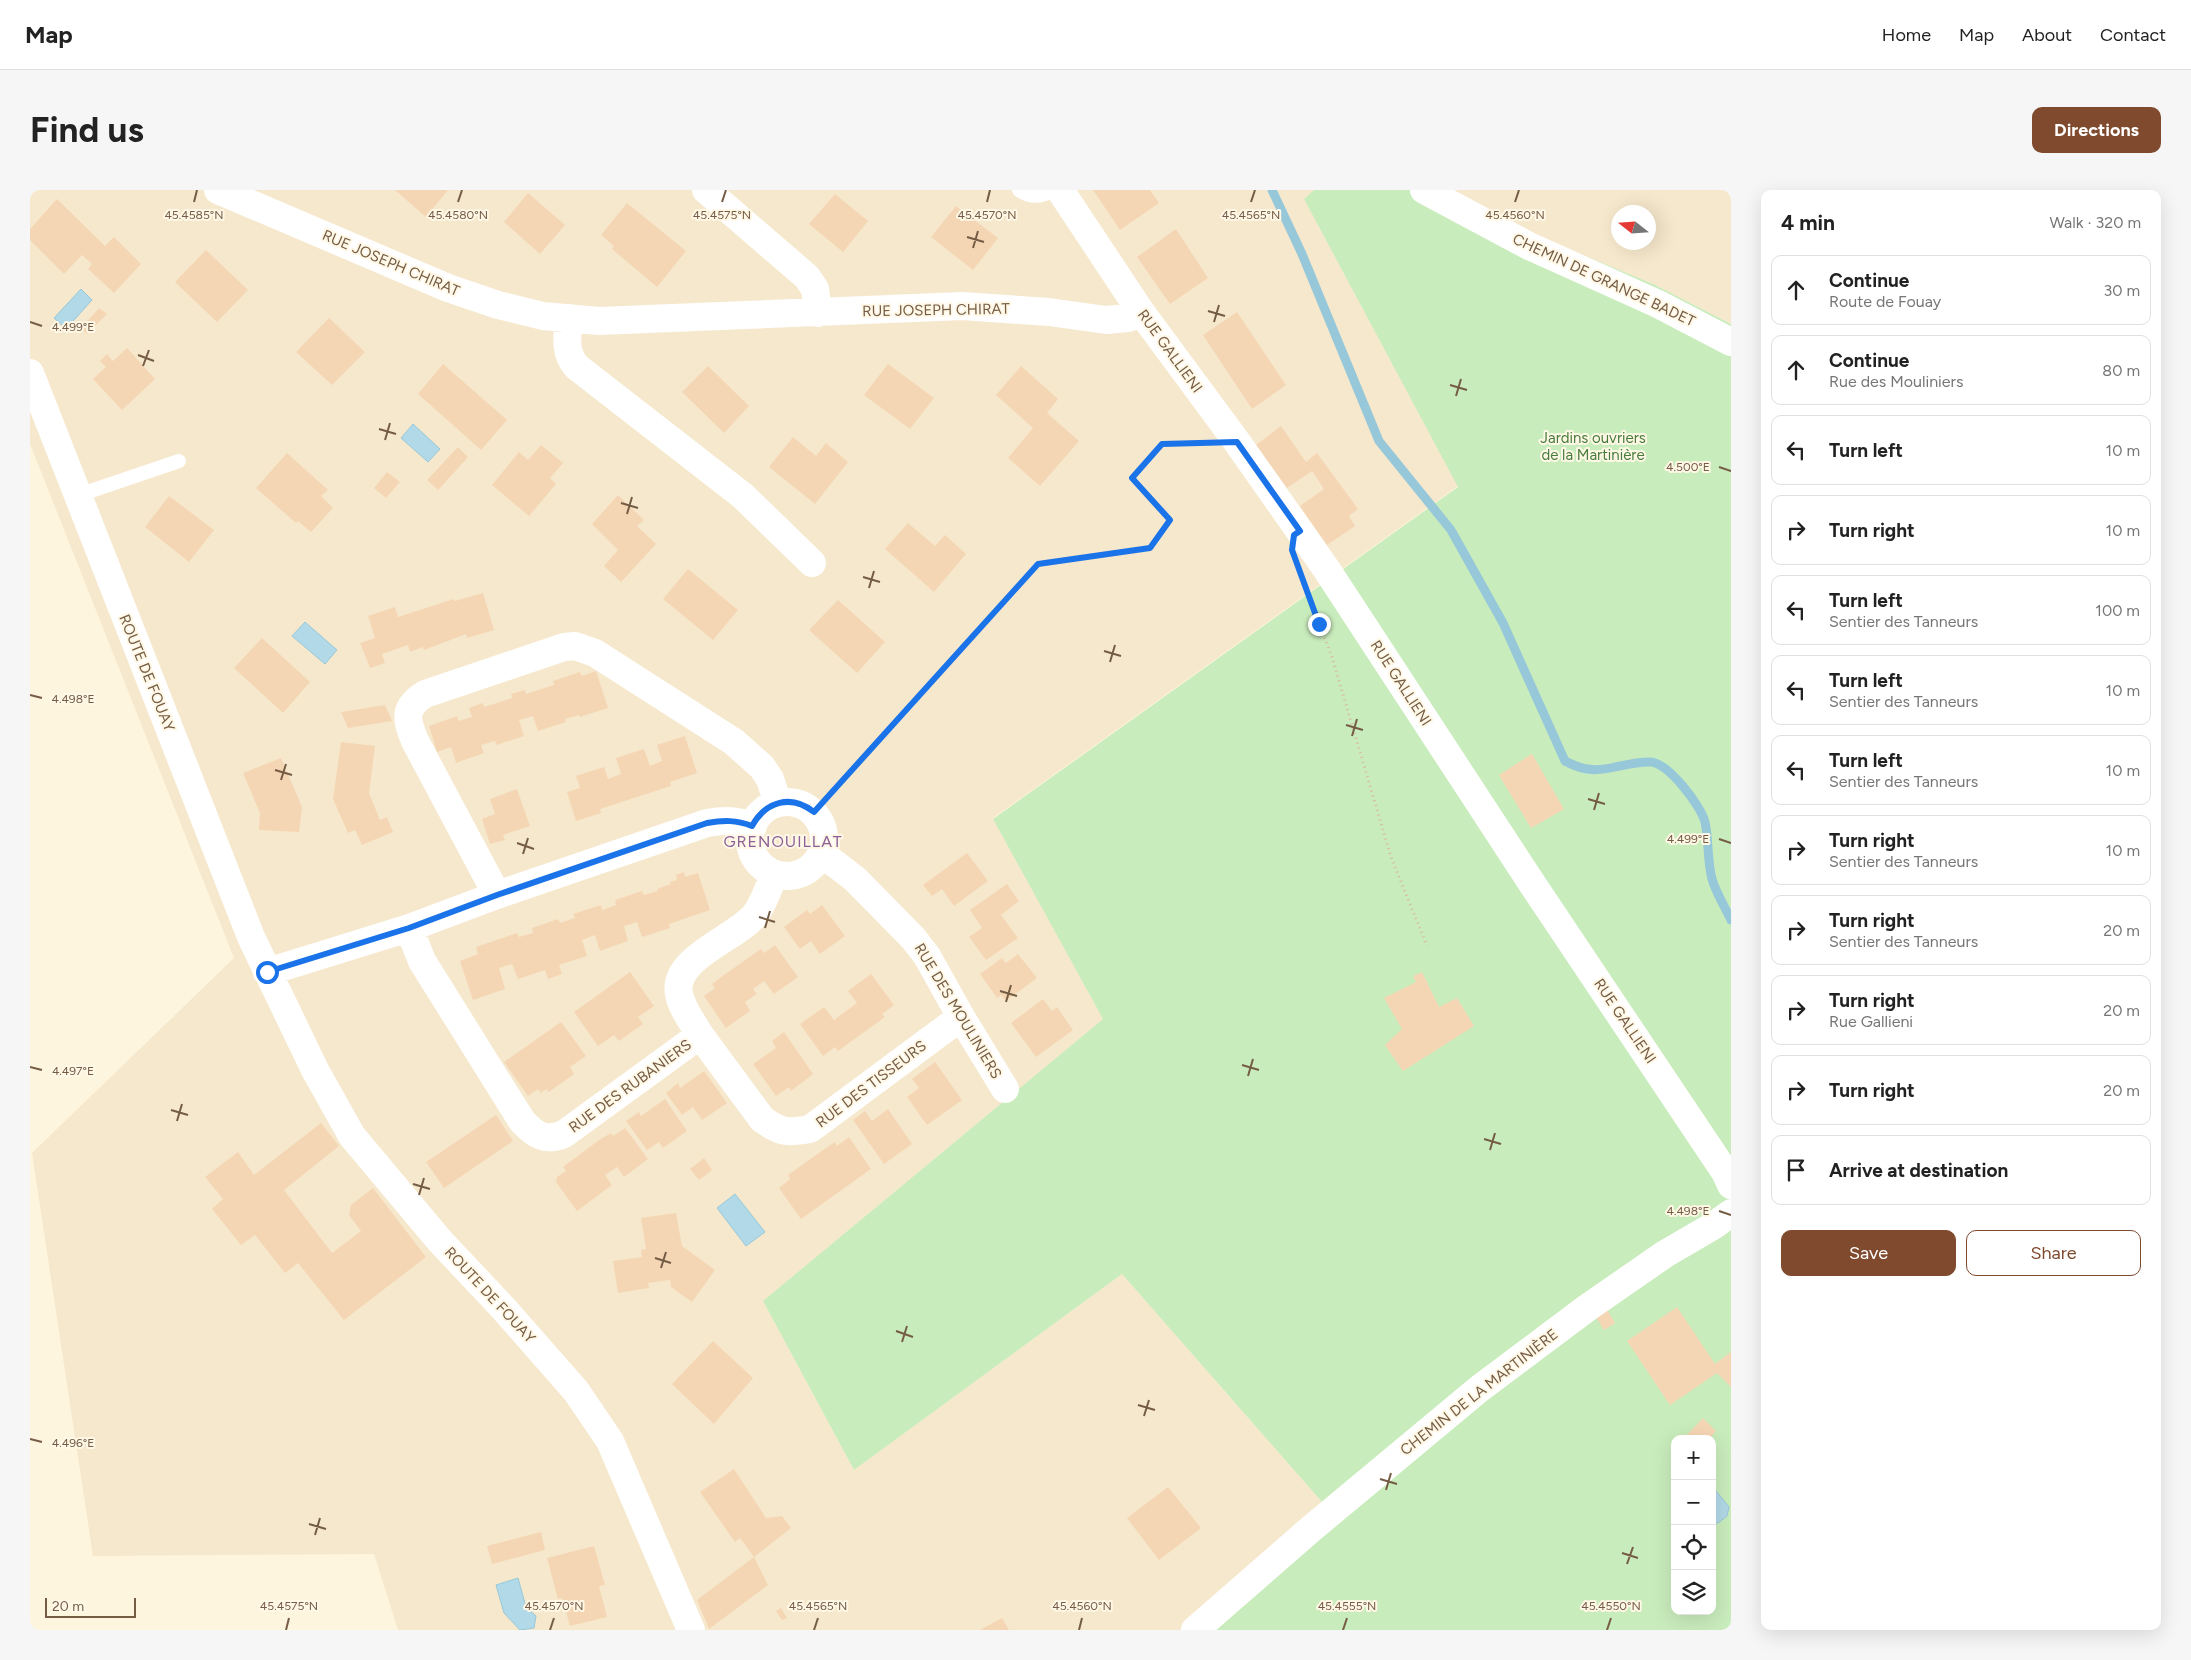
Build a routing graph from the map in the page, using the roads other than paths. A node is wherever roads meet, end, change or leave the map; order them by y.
1 (218, 190) edge
2 (706, 190) edge
3 (1019, 190) edge
4 (1054, 190) edge
5 (1060, 190) edge
6 (1424, 190) edge
7 (1141, 312) junction
8 (818, 313) junction
9 (569, 318) junction
10 (1731, 342) edge
11 (30, 373) edge
12 (179, 460) dead end
13 (76, 496) junction
14 (812, 564) dead end
15 (778, 803) junction
16 (752, 826) junction
17 (821, 854) junction
18 (774, 874) junction
19 (497, 895) junction
20 (409, 928) junction
21 (267, 972) junction
22 (960, 1017) junction
23 (700, 1035) junction
24 (1005, 1089) dead end
25 (1731, 1185) edge
26 (1731, 1213) edge
27 (691, 1630) edge
28 (1195, 1630) edge

1 - 9 street, RUE JOSEPH CHIRAT
2 - 8 street
3 - 4 lane
5 - 7 street, RUE GALLIENI
6 - 10 street, CHEMIN DE GRANGE BADET
7 - 8 street, RUE JOSEPH CHIRAT
7 - 25 street, RUE GALLIENI
8 - 9 street, RUE JOSEPH CHIRAT
9 - 14 street
11 - 13 street, ROUTE DE FOUAY
12 - 13 lane
13 - 21 street, ROUTE DE FOUAY
15 - 16 street
15 - 17 street
15 - 19 street
16 - 18 street
16 - 19 street
17 - 18 street
17 - 22 street, RUE DES MOULINIERS
18 - 23 street, RUE DES RUBANIERS
19 - 20 street
20 - 21 street
20 - 23 street, RUE DES RUBANIERS
21 - 27 street, ROUTE DE FOUAY
22 - 23 street, RUE DES TISSEURS
22 - 24 street, RUE DES MOULINIERS
26 - 28 street, CHEMIN DE LA MARTINIÈRE

